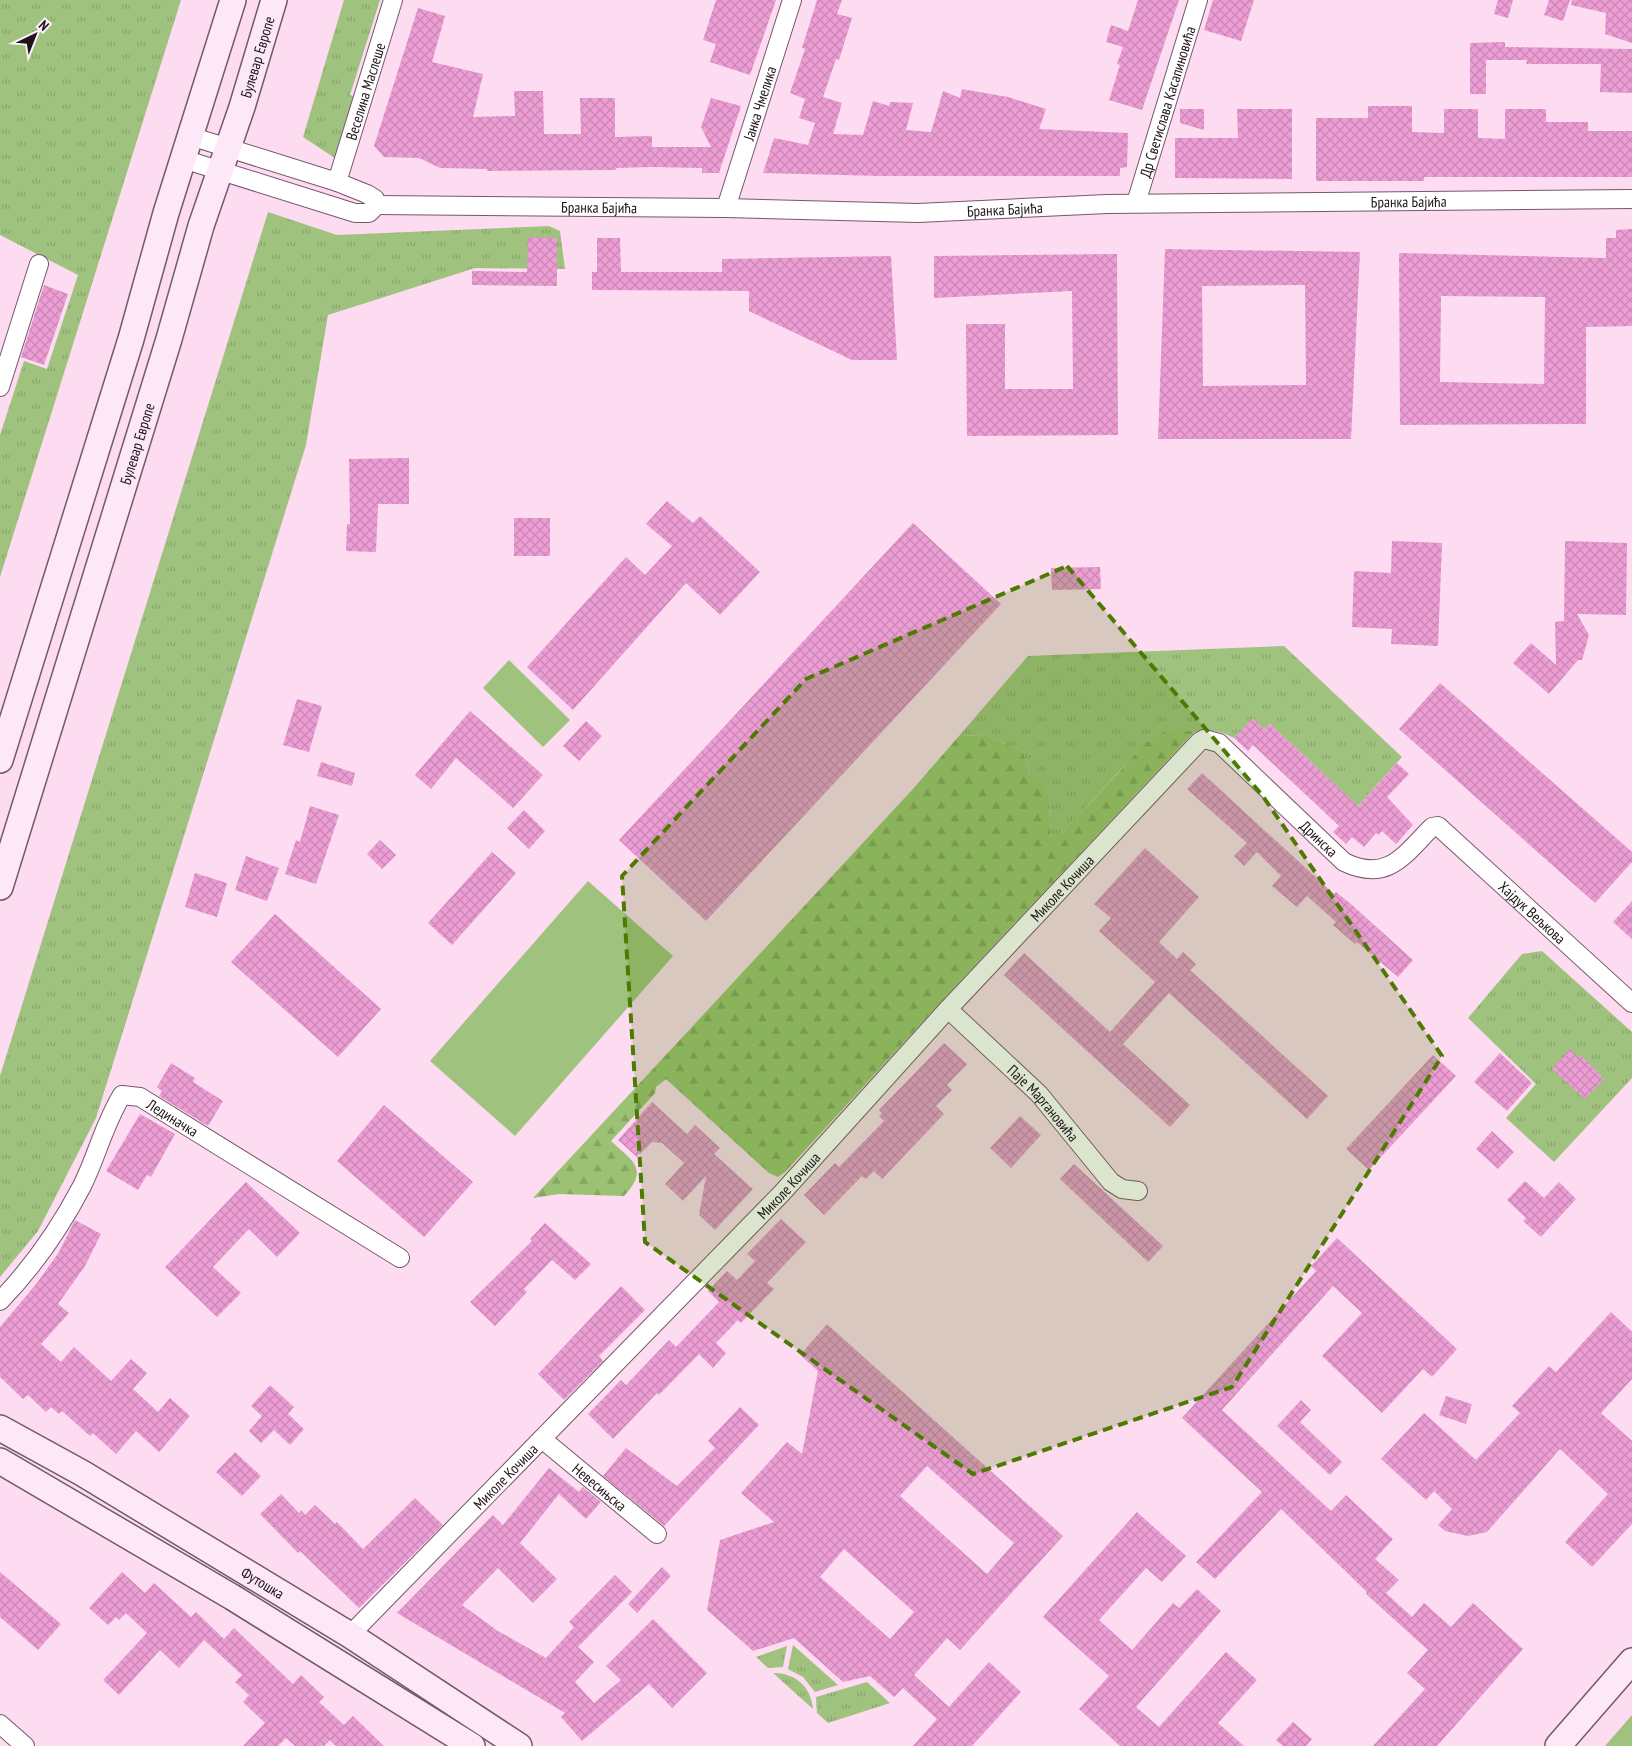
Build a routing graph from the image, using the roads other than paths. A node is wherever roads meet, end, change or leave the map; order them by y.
1 (233, 0) edge
2 (274, 0) edge
3 (393, 0) edge
4 (792, 0) edge
5 (1198, 0) edge
6 (187, 148) junction
7 (228, 148) junction
8 (220, 171) junction
9 (336, 182) junction
10 (1632, 199) edge
11 (1136, 203) junction
12 (377, 205) junction
13 (726, 208) junction
14 (39, 264) dead end
15 (0, 387) edge
16 (5, 724) edge
17 (1219, 743) joint
18 (0, 760) edge
19 (1432, 827) joint
20 (0, 887) edge
21 (1632, 1003) edge
22 (948, 1009) junction
23 (1138, 1191) dead end
24 (400, 1258) dead end
25 (0, 1301) edge
26 (0, 1428) edge
27 (542, 1439) junction
28 (0, 1461) edge
29 (657, 1534) dead end
30 (350, 1634) junction
31 (1632, 1661) edge
32 (0, 1724) edge
33 (25, 1746) edge
34 (472, 1746) edge
35 (519, 1746) edge
36 (1558, 1746) edge

1 - 6 main road
2 - 7 main road, Булевар Европе
3 - 9 street, Веселина Маслеше
4 - 13 street, Јанка Чмелика
5 - 11 street, Др Светислава Касапиновића
6 - 7 street
6 - 8 street, Бранка Бајића
6 - 16 main road
7 - 8 main road, Булевар Европе
7 - 9 street
8 - 12 street, Бранка Бајића
8 - 20 main road, Булевар Европе
9 - 12 street
10 - 11 street, Бранка Бајића
11 - 13 street, Бранка Бајића
12 - 13 street, Бранка Бајића
14 - 15 street
16 - 18 main road
17 - 19 street, Дринска
17 - 22 street, Миколе Кочиша
19 - 21 street, Хајдук Вељкова
22 - 23 street, Паје Маргановића
22 - 27 street, Миколе Кочиша
24 - 25 street, Лединачка
26 - 30 main road, Футошка
27 - 29 street, Невесињска
27 - 30 street, Миколе Кочиша
28 - 34 main road, Футошка
30 - 35 main road, Футошка
31 - 36 main road
32 - 33 street

